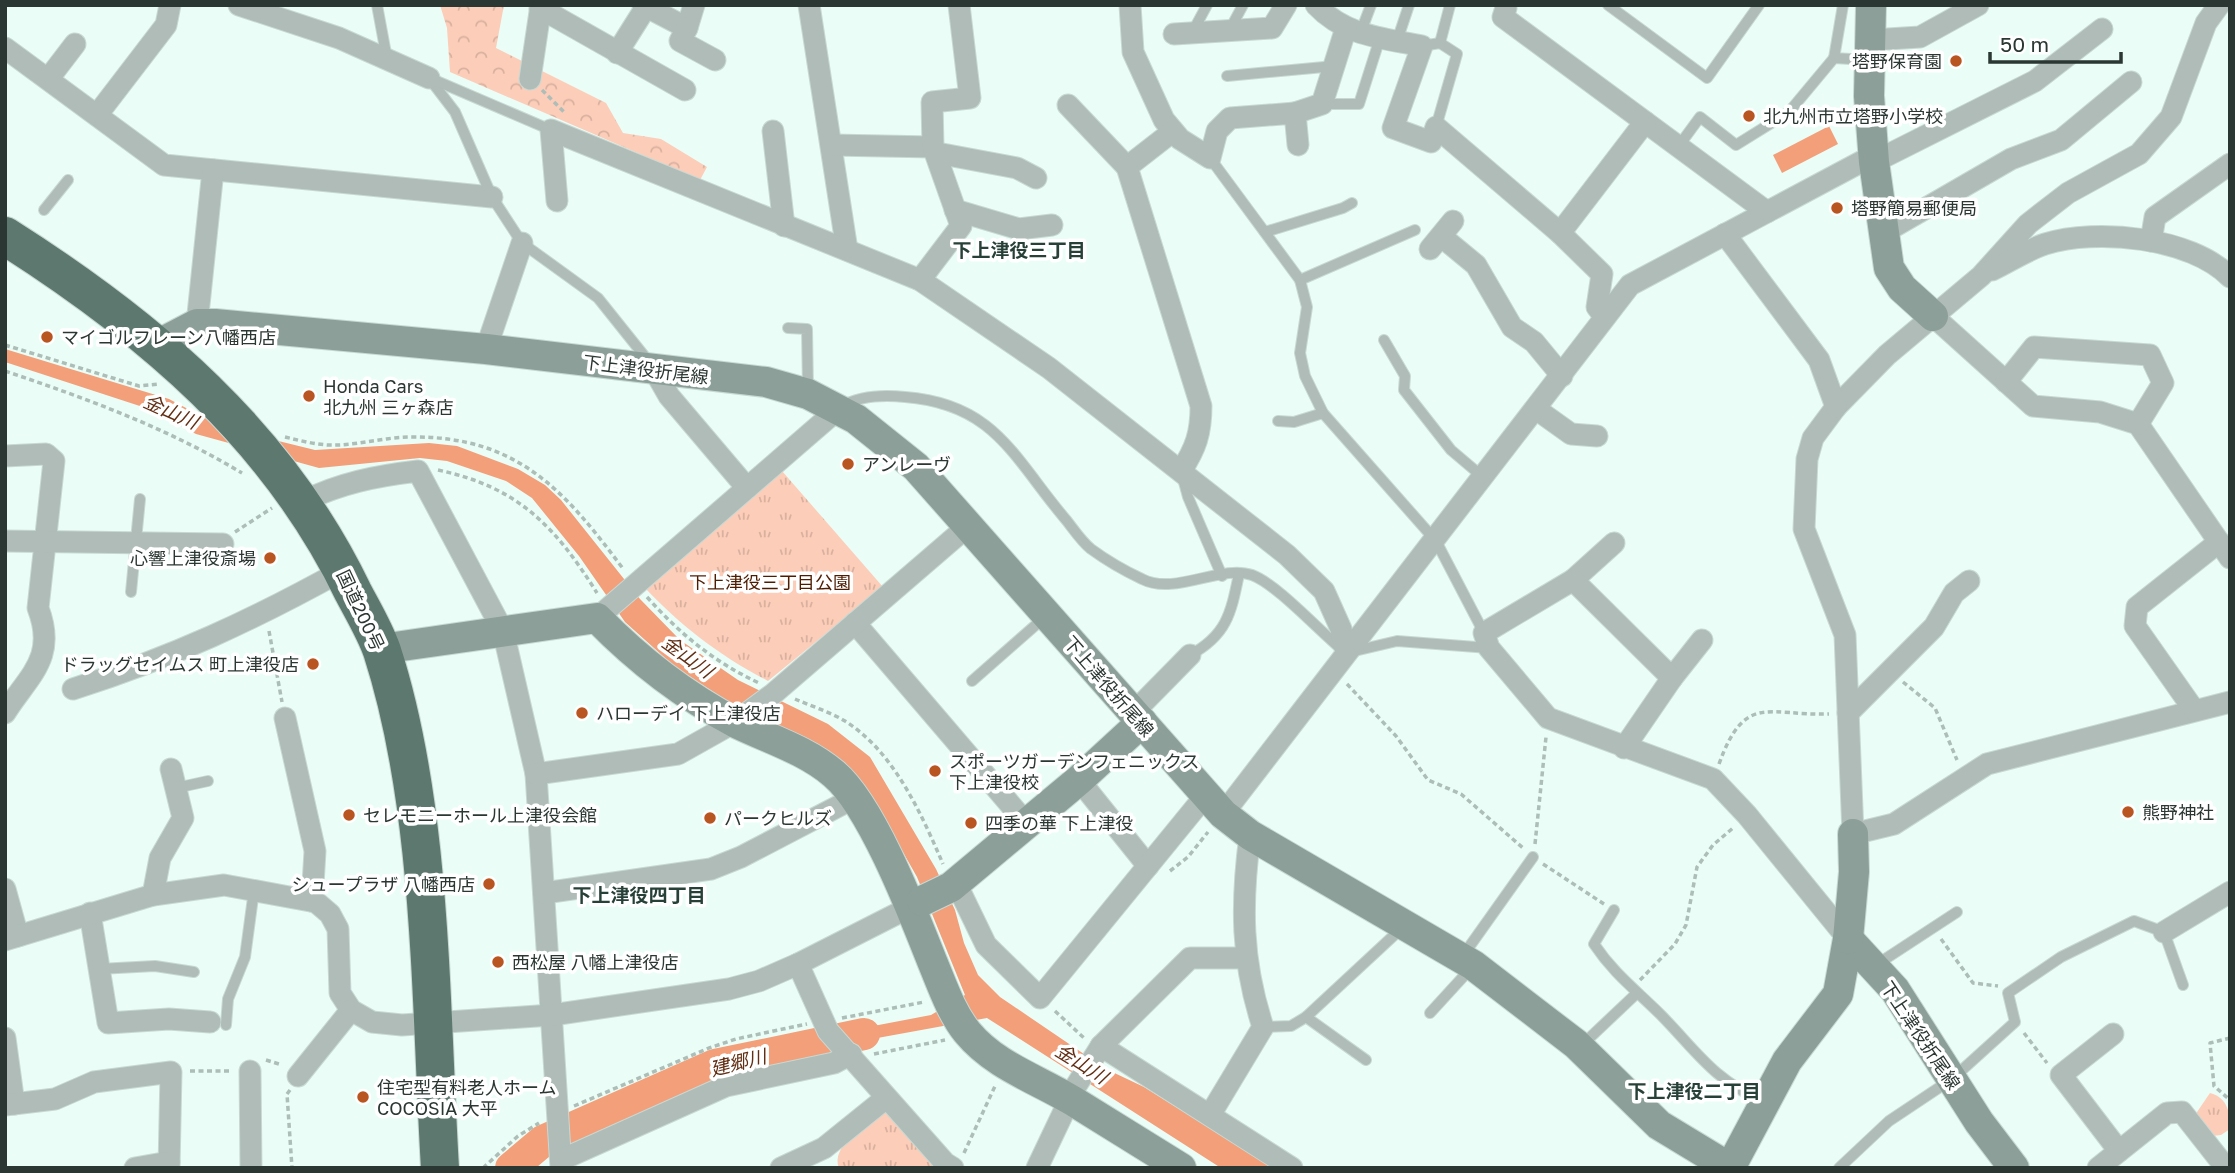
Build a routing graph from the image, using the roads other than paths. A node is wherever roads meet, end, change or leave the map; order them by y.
1 (170, 5) edge
2 (239, 5) edge
3 (377, 5) edge
4 (694, 5) edge
5 (809, 5) edge
6 (959, 5) edge
7 (1130, 5) edge
8 (1207, 5) edge
9 (1243, 5) edge
10 (1286, 5) edge
11 (1371, 5) edge
12 (1409, 5) edge
13 (1450, 5) edge
14 (1608, 5) edge
15 (1759, 5) edge
16 (1843, 5) edge
17 (1871, 5) edge
18 (1978, 5) edge
19 (2219, 5) edge
20 (644, 6) edge
21 (1506, 6) edge
22 (540, 7) edge
23 (1351, 24) edge
24 (687, 28) junction
25 (2102, 29) dead end
26 (1230, 32) junction
27 (1183, 34) joint
28 (75, 44) dead end
29 (1431, 44) junction
30 (5, 48) edge
31 (1870, 50) junction
32 (617, 53) junction
33 (1834, 58) junction
34 (387, 59) junction
35 (715, 60) dead end
36 (1335, 66) junction
37 (1227, 76) dead end
38 (49, 78) junction
39 (429, 78) junction
40 (530, 79) road end
41 (2131, 82) dead end
42 (685, 90) dead end
43 (1322, 104) junction
44 (1068, 105) dead end
45 (1295, 113) junction
46 (97, 115) junction
47 (1645, 122) junction
48 (1436, 127) junction
49 (551, 130) junction
50 (773, 131) dead end
51 (1172, 132) junction
52 (832, 145) junction
53 (1298, 145) dead end
54 (1678, 147) junction
55 (935, 150) junction
56 (1210, 158) junction
57 (1874, 158) junction
58 (2230, 164) edge
59 (1127, 167) junction
60 (213, 170) junction
61 (1036, 178) dead end
62 (68, 180) dead end
63 (492, 197) junction
64 (557, 201) dead end
65 (1352, 203) dead end
66 (44, 210) dead end
67 (955, 210) junction
68 (1768, 212) junction
69 (1052, 225) dead end
70 (784, 226) junction
71 (1415, 230) dead end
72 (1265, 232) junction
73 (1560, 233) junction
74 (1883, 233) junction
75 (1725, 234) junction
76 (1442, 235) dead end
77 (5, 236) edge
78 (2151, 241) junction
79 (522, 243) junction
80 (848, 250) junction
81 (1981, 275) junction
82 (2230, 277) edge
83 (920, 280) junction
84 (1300, 280) junction
85 (1604, 316) junction
86 (1933, 316) junction
87 (197, 324) junction
88 (788, 328) dead end
89 (1384, 340) dead end
90 (155, 346) junction
91 (486, 349) junction
92 (653, 368) junction
93 (1562, 376) junction
94 (2006, 382) junction
95 (808, 394) junction
96 (1836, 407) junction
97 (1536, 410) junction
98 (836, 411) junction
99 (1323, 413) junction
100 (1278, 421) dead end
101 (2138, 424) junction
102 (1597, 436) dead end
103 (5, 456) edge
104 (1181, 471) junction
105 (277, 478) junction
106 (1484, 478) junction
107 (747, 488) junction
108 (139, 499) dead end
109 (968, 526) junction
110 (5, 541) edge
111 (45, 541) junction
112 (1436, 541) junction
113 (136, 542) junction
114 (1614, 543) dead end
115 (223, 544) road end
116 (2226, 552) edge
117 (343, 570) junction
118 (1239, 574) junction
119 (1223, 576) junction
120 (1573, 580) junction
121 (1969, 581) dead end
122 (131, 592) dead end
123 (605, 612) junction
124 (1047, 616) junction
125 (856, 623) junction
126 (503, 631) junction
127 (1487, 640) junction
128 (1702, 640) dead end
129 (381, 649) junction
130 (1190, 655) joint
131 (1340, 662) junction
132 (1672, 678) junction
133 (972, 681) dead end
134 (73, 689) dead end
135 (2230, 702) edge
136 (2194, 710) junction
137 (5, 713) edge
138 (1848, 713) junction
139 (285, 718) road end
140 (1137, 718) junction
141 (740, 719) junction
142 (1625, 748) junction
143 (536, 774) junction
144 (173, 779) joint
145 (1079, 780) junction
146 (208, 781) dead end
147 (856, 797) junction
148 (1214, 805) junction
149 (1027, 824) junction
150 (1853, 834) junction
151 (1250, 835) junction
152 (1533, 857) road end
153 (1148, 866) junction
154 (953, 885) junction
155 (5, 889) edge
156 (254, 890) junction
157 (2230, 892) edge
158 (544, 893) junction
159 (153, 895) junction
160 (312, 901) junction
161 (916, 904) junction
162 (1614, 910) road end
163 (1957, 912) dead end
164 (90, 913) junction
165 (1406, 924) junction
166 (2164, 932) junction
167 (12, 938) edge
168 (1848, 939) junction
169 (1245, 958) junction
170 (1467, 961) junction
171 (798, 964) junction
172 (1874, 967) junction
173 (99, 969) junction
174 (194, 972) dead end
175 (2183, 985) dead end
176 (1634, 991) junction
177 (351, 1010) junction
178 (1430, 1013) dead end
179 (552, 1014) junction
180 (1307, 1017) junction
181 (218, 1023) joint
182 (432, 1023) junction
183 (1264, 1027) junction
184 (2113, 1034) dead end
185 (5, 1038) edge
186 (1579, 1047) junction
187 (1097, 1052) junction
188 (850, 1054) junction
189 (1366, 1060) dead end
190 (250, 1071) road end
191 (298, 1076) road end
192 (1952, 1079) junction
193 (1073, 1093) junction
194 (886, 1098) junction
195 (1765, 1103) junction
196 (9, 1104) edge
197 (1210, 1115) junction
198 (2119, 1151) junction
199 (2223, 1153) edge
200 (828, 1158) edge
201 (561, 1159) edge
202 (957, 1164) edge
203 (169, 1165) edge
204 (135, 1168) edge
205 (251, 1168) edge
206 (440, 1168) edge
207 (781, 1168) edge
208 (1037, 1168) edge
209 (1180, 1168) edge
210 (1292, 1168) edge
211 (1730, 1168) edge
212 (1840, 1168) edge
213 (2014, 1168) edge
214 (2098, 1168) edge

1 - 46 street
2 - 34 street
3 - 34 lane
4 - 24 street
5 - 52 street
6 - 55 street
7 - 51 street
8 - 27 lane
9 - 26 lane
10 - 26 street
11 - 23 lane
12 - 23 lane
13 - 29 lane
14 - 15 lane
16 - 33 lane
17 - 31 main road
18 - 31 street
19 - 81 street
20 - 24 street
20 - 32 street
21 - 47 street
22 - 32 street
22 - 40 street
23 - 29 street
23 - 36 street
23 - 43 lane
24 - 35 street
25 - 57 street
26 - 27 street
28 - 38 street
29 - 48 lane
29 - 48 street
30 - 38 street
31 - 33 lane
31 - 57 main road
32 - 42 street
33 - 54 lane
34 - 39 street
36 - 37 lane
36 - 43 street
38 - 46 street
39 - 49 lane
39 - 63 lane
41 - 74 street
43 - 45 street
44 - 59 street
45 - 53 street
45 - 56 street
46 - 60 street
47 - 54 street
47 - 73 street
48 - 73 street
49 - 64 street
49 - 70 street
50 - 70 street
51 - 56 street
51 - 59 street
52 - 55 street
52 - 80 street
54 - 68 street
55 - 61 street
55 - 67 street
56 - 72 lane
57 - 68 street
57 - 74 main road
58 - 78 street
59 - 104 street
60 - 63 street
60 - 87 street
62 - 66 lane
63 - 79 lane
65 - 72 lane
67 - 69 street
67 - 83 street
68 - 75 street
70 - 80 street
71 - 84 lane
72 - 84 lane
73 - 85 street
74 - 86 main road
75 - 85 street
75 - 96 street
76 - 93 street
77 - 90 highway, 国道200号
78 - 81 street
78 - 82 street
79 - 91 street
79 - 92 lane
80 - 83 street
81 - 86 street
83 - 104 street
84 - 99 lane
85 - 93 street
86 - 94 street
86 - 96 street
87 - 90 main road
87 - 91 main road, 下上津役折尾線
88 - 95 lane
89 - 106 lane
90 - 105 highway, 国道200号
91 - 92 main road, 下上津役折尾線
92 - 95 main road, 下上津役折尾線
92 - 107 street
93 - 97 street
94 - 101 street
94 - 101 street
95 - 98 main road, 下上津役折尾線
96 - 138 street
97 - 102 street
97 - 106 street
98 - 107 street
98 - 109 main road, 下上津役折尾線
98 - 119 lane
99 - 100 lane
99 - 112 lane
101 - 116 street
103 - 111 street
104 - 119 lane
104 - 131 street
105 - 117 highway, 国道200号
105 - 126 street
106 - 112 street
107 - 123 street
108 - 113 lane
109 - 124 main road, 下上津役折尾線
109 - 125 street
110 - 111 street
111 - 113 street
111 - 137 street
112 - 127 lane
112 - 131 street
113 - 115 street
113 - 122 lane
114 - 120 street
116 - 136 street
117 - 129 highway, 国道200号
117 - 134 street
118 - 119 lane
118 - 130 lane
118 - 131 lane
120 - 127 street
120 - 132 street
121 - 138 street
123 - 126 main road
123 - 141 main road
124 - 133 lane
124 - 140 main road, 下上津役折尾線
125 - 141 street
125 - 149 street
126 - 129 main road
126 - 143 street
127 - 131 lane
127 - 142 street
128 - 132 street
129 - 182 highway, 国道200号
130 - 140 street
131 - 148 street
132 - 142 street
135 - 136 street
136 - 150 street
138 - 150 street
139 - 160 street
140 - 145 main road
140 - 148 main road, 下上津役折尾線
141 - 143 street
141 - 147 main road
142 - 168 street
143 - 158 street
144 - 146 lane
144 - 159 street
145 - 149 main road
145 - 153 street
147 - 158 street
147 - 161 main road
148 - 151 main road, 下上津役折尾線
148 - 153 street
149 - 154 main road
150 - 168 main road
151 - 165 main road, 下上津役折尾線
151 - 169 street
152 - 170 lane
153 - 154 street
154 - 161 main road
155 - 167 street
156 - 159 street
156 - 160 street
156 - 181 lane
157 - 166 street
158 - 179 street
159 - 164 street
160 - 177 street
161 - 171 street
161 - 193 main road
162 - 176 lane
163 - 172 lane
164 - 167 street
164 - 173 street
165 - 170 main road, 下上津役折尾線
165 - 180 lane
166 - 175 lane
166 - 192 lane
168 - 172 main road, 下上津役折尾線
168 - 195 main road, 下上津役折尾線
169 - 183 street
169 - 187 street
170 - 178 lane
170 - 186 main road, 下上津役折尾線
171 - 179 street
171 - 188 street
172 - 192 main road, 下上津役折尾線
173 - 174 lane
173 - 181 street
176 - 186 lane
176 - 195 lane
177 - 182 street
177 - 191 street
179 - 182 street
179 - 201 street
180 - 183 lane
180 - 189 lane
182 - 206 highway, 国道200号
183 - 197 street
184 - 198 street
185 - 196 street
186 - 211 main road, 下上津役折尾線
187 - 193 street
187 - 197 street
188 - 194 street
188 - 201 street
190 - 205 street
192 - 212 lane
192 - 213 main road, 下上津役折尾線
193 - 208 street
193 - 209 main road
194 - 200 street
194 - 202 street
195 - 211 main road, 下上津役折尾線
196 - 203 street
197 - 210 street
198 - 199 street
198 - 214 street
200 - 207 street
203 - 204 street

